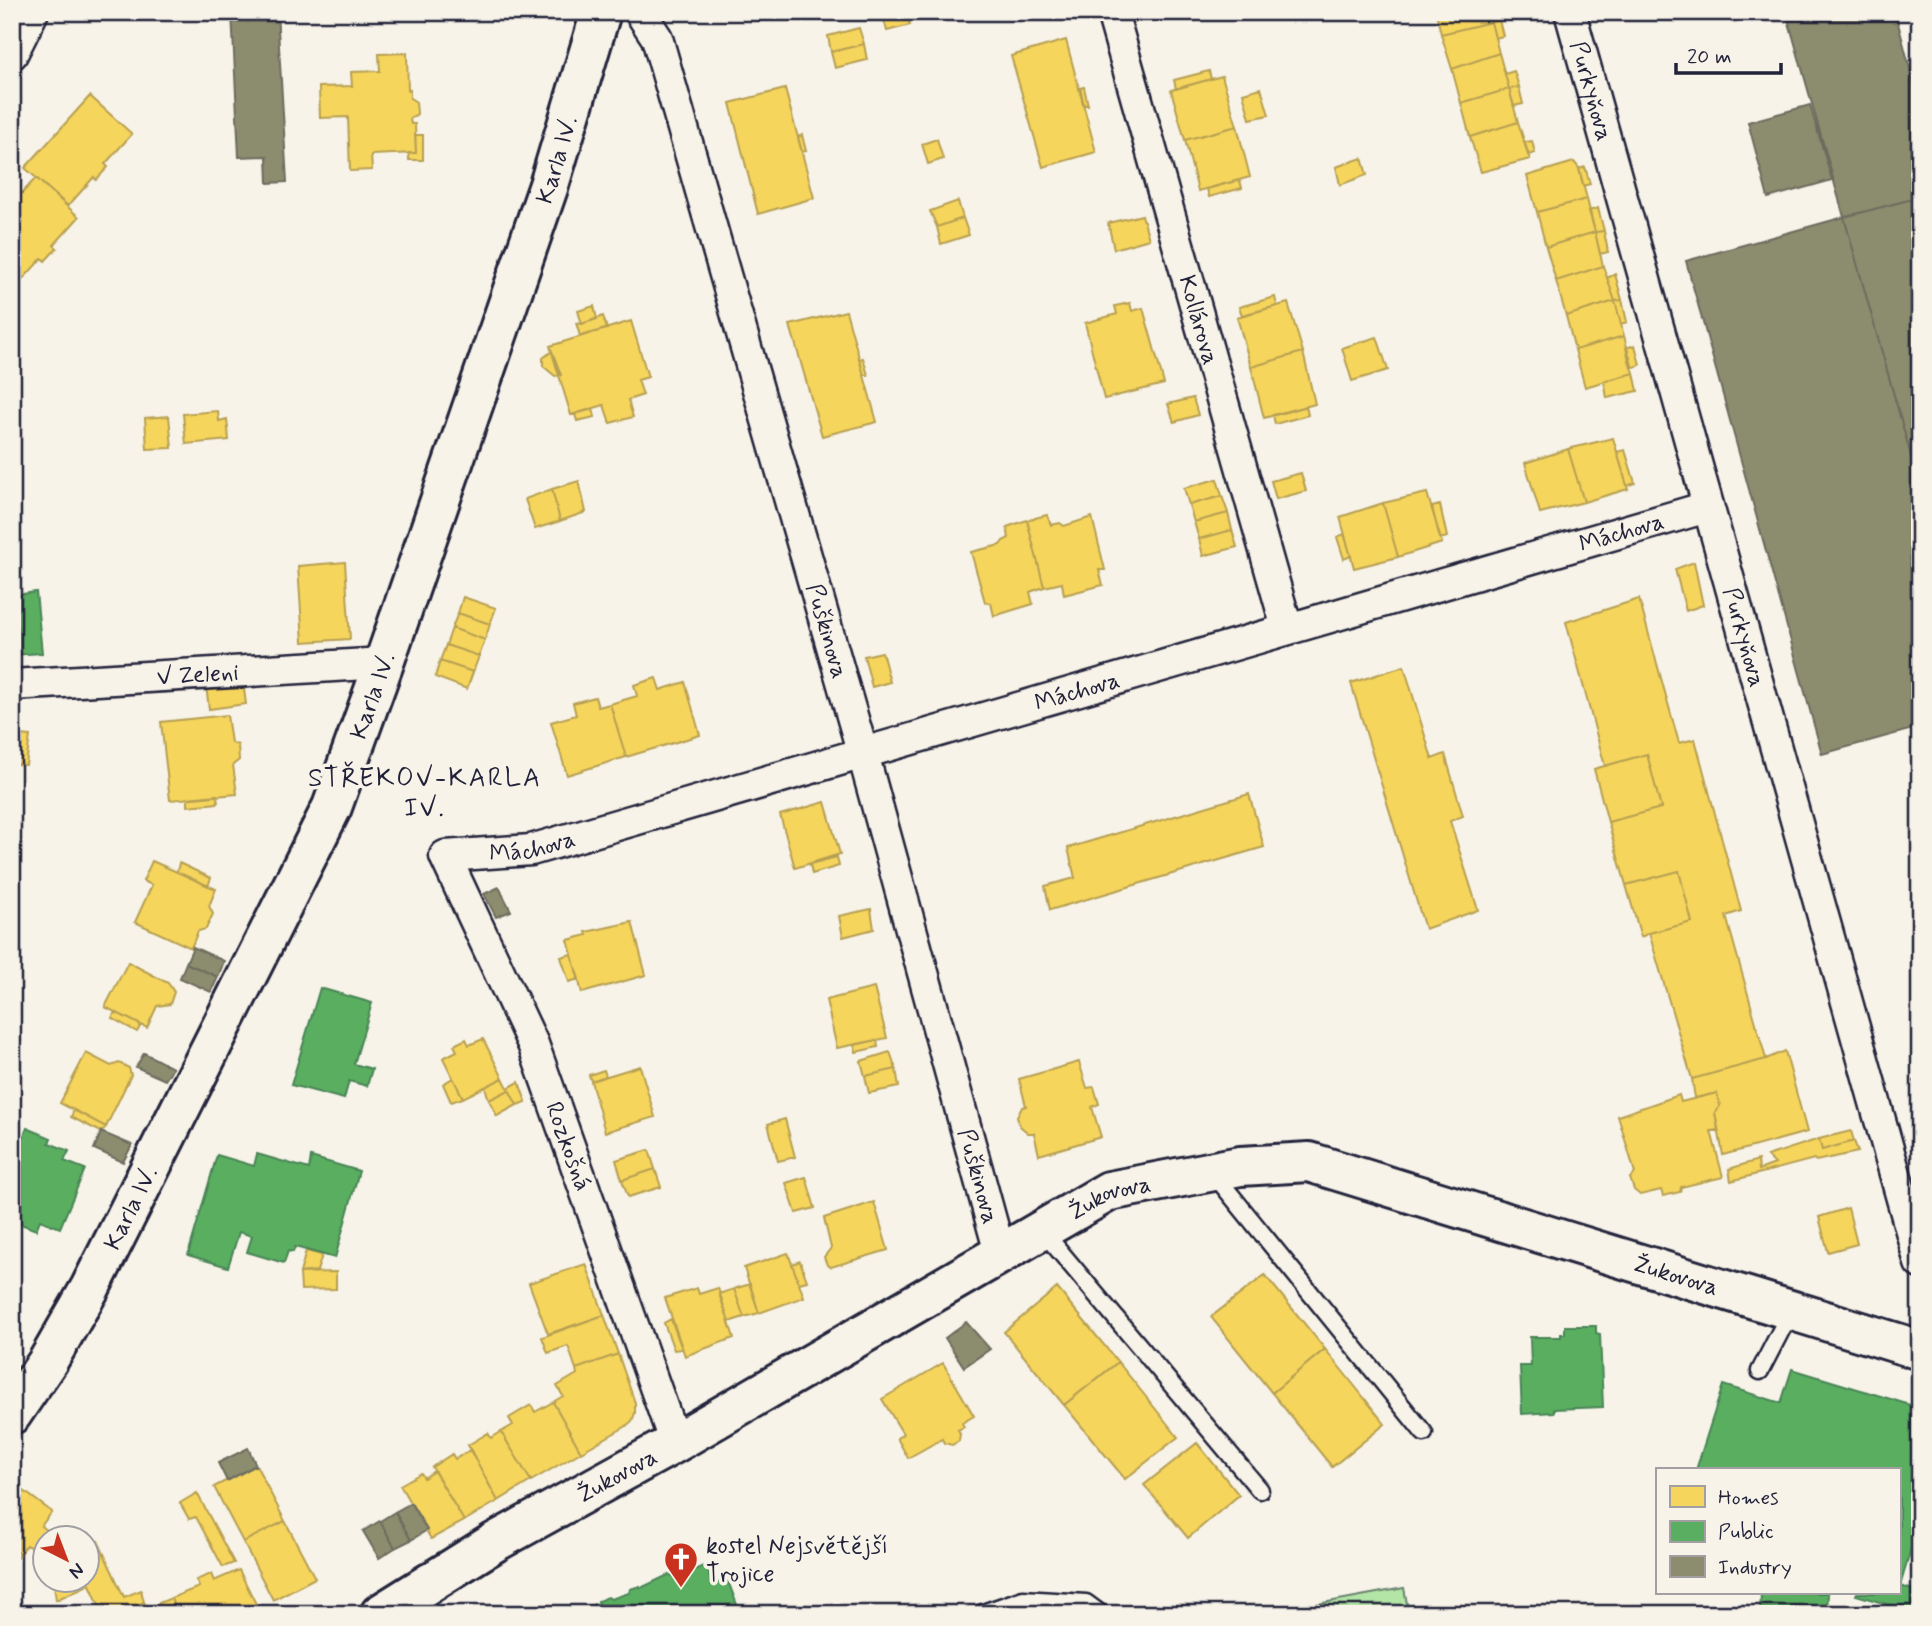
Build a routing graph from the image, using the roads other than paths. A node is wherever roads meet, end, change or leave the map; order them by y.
1 (33, 12) edge
2 (601, 12) edge
3 (640, 12) edge
4 (1112, 12) edge
5 (1570, 12) edge
6 (12, 54) edge
7 (1707, 508) junction
8 (1287, 628) junction
9 (384, 663) junction
10 (12, 685) edge
11 (863, 754) junction
12 (445, 856) joint
13 (1211, 1171) junction
14 (1041, 1229) junction
15 (1000, 1253) junction
16 (1920, 1263) edge
17 (1791, 1311) junction
18 (1918, 1343) edge
19 (1760, 1371) dead end
20 (12, 1414) edge
21 (1424, 1433) dead end
22 (675, 1444) junction
23 (1260, 1490) dead end
24 (380, 1614) edge
25 (980, 1614) edge
26 (1101, 1614) edge

1 - 6 street
2 - 9 street, Karla IV.
3 - 11 street, Puškinova
4 - 8 street, Kollárova
5 - 7 street, Purkyňova
7 - 8 street, Máchova
7 - 16 street, Purkyňova
8 - 11 street, Máchova
9 - 10 street, V Zeleni
9 - 20 street, Karla IV.
11 - 12 street, Máchova
11 - 15 street, Puškinova
12 - 22 street, Rozkošná
13 - 14 street, Žukovova
13 - 17 street, Žukovova
13 - 21 lane
14 - 15 street, Žukovova
14 - 23 lane
15 - 22 street, Žukovova
17 - 18 street, Žukovova
17 - 19 lane
22 - 24 street, Žukovova
25 - 26 lane

